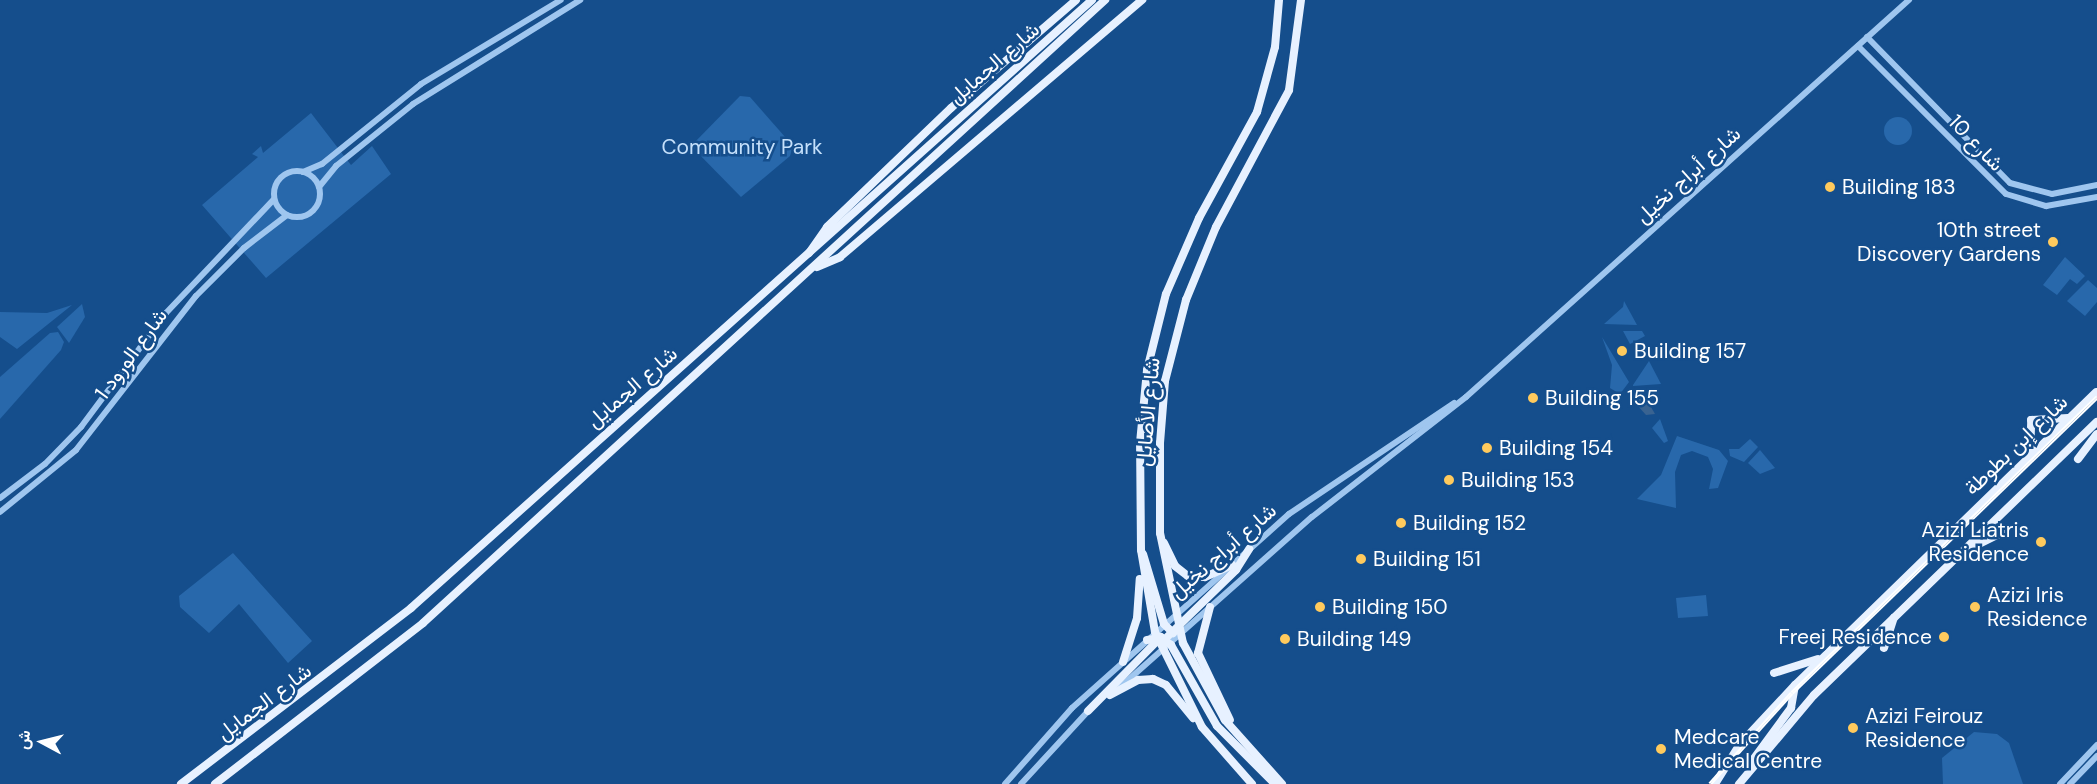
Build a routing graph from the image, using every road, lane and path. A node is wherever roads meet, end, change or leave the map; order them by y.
1 (561, 0) edge
2 (580, 0) edge
3 (1076, 0) edge
4 (1092, 0) edge
5 (1105, 0) edge
6 (1142, 0) edge
7 (1277, 0) edge
8 (1301, 0) edge
9 (1909, 0) edge
10 (1867, 37) junction
11 (1858, 46) junction
12 (1917, 91) junction
13 (1903, 92) junction
14 (979, 106) junction
15 (303, 172) junction
16 (2097, 185) edge
17 (319, 187) junction
18 (2097, 197) edge
19 (274, 199) junction
20 (287, 215) junction
21 (808, 257) junction
22 (816, 268) junction
23 (1490, 375) junction
24 (2096, 392) edge
25 (2070, 417) junction
26 (2097, 422) edge
27 (2097, 434) edge
28 (2030, 456) junction
29 (2078, 459) dead end
30 (0, 498) edge
31 (0, 512) edge
32 (2005, 531) dead end
33 (1160, 533) junction
34 (1249, 549) junction
35 (1141, 550) junction
36 (1962, 553) junction
37 (1232, 565) junction
38 (1210, 607) junction
39 (1897, 614) junction
40 (1174, 615) junction
41 (1177, 624) junction
42 (1167, 628) junction
43 (1180, 634) junction
44 (1147, 640) joint
45 (1161, 640) junction
46 (1884, 648) dead end
47 (1831, 650) junction
48 (1123, 662) junction
49 (1774, 673) dead end
50 (1795, 684) junction
51 (1110, 695) junction
52 (1088, 711) junction
53 (1202, 727) junction
54 (1238, 738) junction
55 (2097, 744) edge
56 (2097, 756) edge
57 (1741, 781) edge
58 (181, 784) edge
59 (214, 784) edge
60 (1005, 784) edge
61 (1022, 784) edge
62 (1252, 784) edge
63 (1275, 784) edge
64 (1282, 784) edge
65 (1715, 784) edge
66 (2060, 784) edge
67 (2070, 784) edge

1 - 15 street, شارع الورود 1
2 - 17 street, شارع الورود 1
3 - 21 main road
4 - 14 main road, شارع الجمايل
5 - 14 main road, شارع الجمايل
6 - 22 main road
7 - 35 main road, شارع الأصايل
8 - 33 main road, شارع الأصايل
9 - 10 street, شارع أبراج نخيل
10 - 11 street, شارع أبراج نخيل
10 - 12 street, شارع 10
11 - 13 street, شارع 10
11 - 23 street, شارع أبراج نخيل
12 - 13 street
12 - 16 street, شارع 10
13 - 18 street, شارع 10
14 - 21 main road, شارع الجمايل
14 - 22 main road, شارع الجمايل
15 - 17 street
15 - 19 street, شارع الورود 1
17 - 20 street, شارع الورود 1
19 - 20 street
19 - 30 street, شارع الورود 1
20 - 31 street, شارع الورود 1
21 - 58 main road, شارع الجمايل
22 - 59 main road, شارع الجمايل
23 - 34 street, شارع أبراج نخيل
23 - 38 street, شارع أبراج نخيل
24 - 25 main road, شارع إبن بطوطة
25 - 28 main road, شارع إبن بطوطة
25 - 28 main road
26 - 36 main road, شارع إبن بطوطة
27 - 29 main road
28 - 47 main road, شارع إبن بطوطة
32 - 36 main road
33 - 37 main road
33 - 40 main road, شارع الأصايل
34 - 37 street, شارع أبراج نخيل
34 - 41 main road
35 - 42 main road
35 - 45 main road, شارع الأصايل
35 - 48 main road
36 - 39 main road, شارع إبن بطوطة
37 - 40 street, شارع أبراج نخيل
38 - 43 street, شارع أبراج نخيل
38 - 54 main road
39 - 46 main road
39 - 57 main road, شارع إبن بطوطة
40 - 41 main road, شارع الأصايل
40 - 42 main road
41 - 42 main road
41 - 43 main road, شارع الأصايل
42 - 43 main road
42 - 45 main road
43 - 45 street, شارع أبراج نخيل
43 - 54 main road, شارع الأصايل
44 - 45 main road
44 - 48 street
45 - 51 street, شارع أبراج نخيل
45 - 52 main road
45 - 53 main road, شارع الأصايل
45 - 63 main road
47 - 49 main road
47 - 50 main road, شارع إبن بطوطة
48 - 60 street
50 - 57 main road
50 - 65 main road, شارع إبن بطوطة
51 - 52 street, شارع أبراج نخيل
51 - 53 main road
52 - 61 street, شارع أبراج نخيل
53 - 62 main road, شارع الأصايل
54 - 64 main road, شارع الأصايل
55 - 66 street
56 - 67 street

